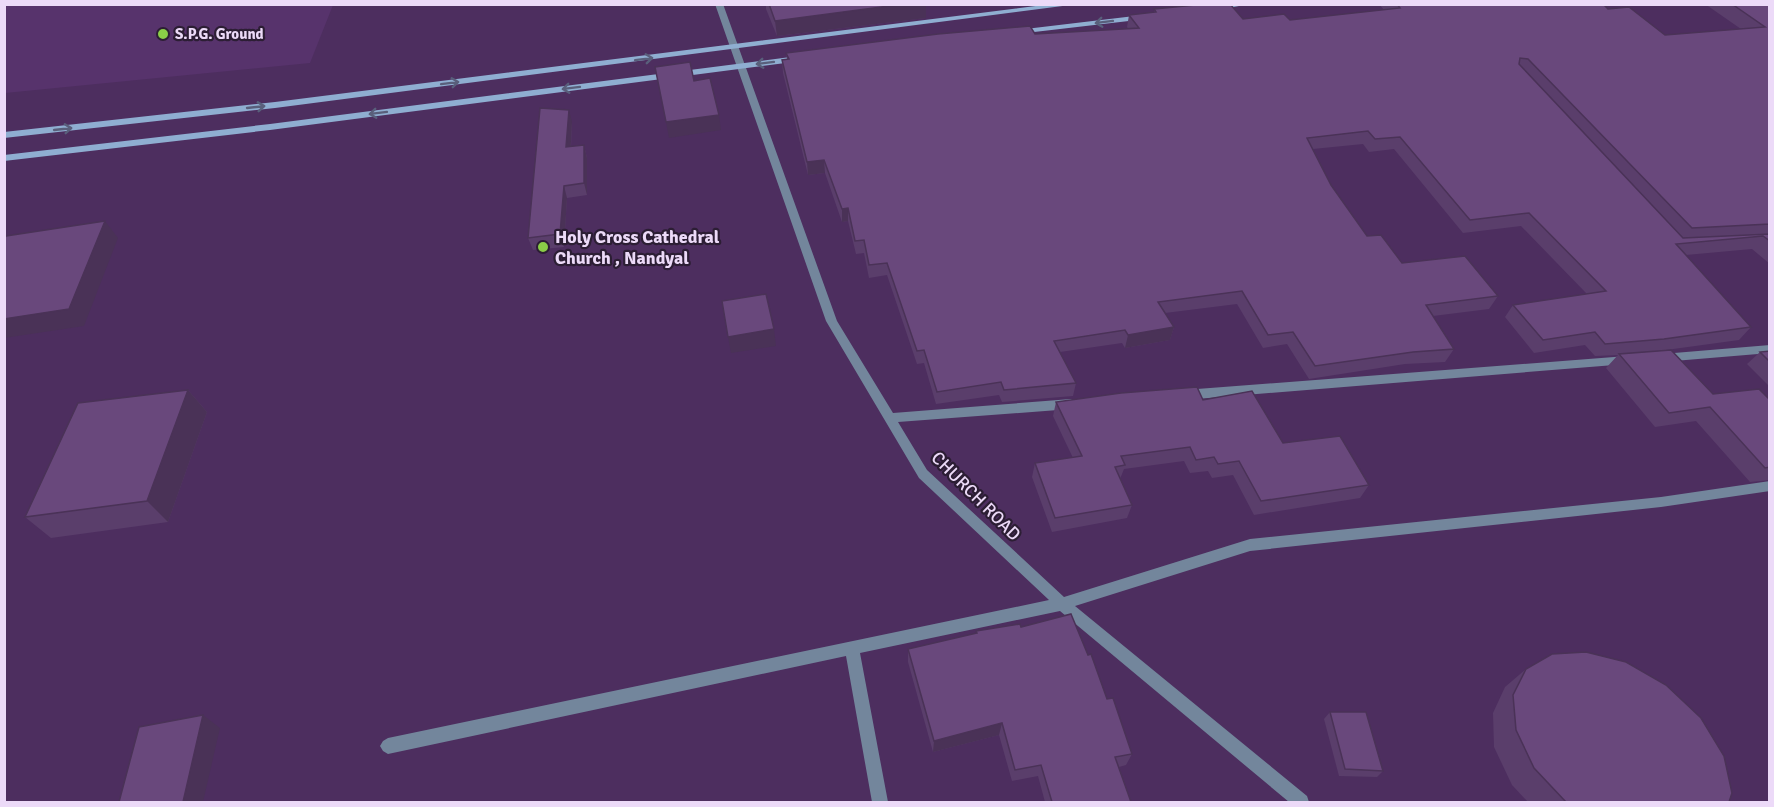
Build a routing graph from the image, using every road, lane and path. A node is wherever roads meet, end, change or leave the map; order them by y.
1 (719, 4) edge
2 (1074, 4) edge
3 (1246, 4) edge
4 (1210, 9) edge
5 (1151, 16) edge
6 (1010, 33) edge
7 (733, 48) junction
8 (810, 57) edge
9 (739, 66) junction
10 (4, 135) edge
11 (4, 158) edge
12 (1770, 349) edge
13 (1175, 395) edge
14 (1080, 403) edge
15 (889, 418) junction
16 (1770, 486) edge
17 (1062, 604) junction
18 (852, 648) junction
19 (388, 746) dead end
20 (880, 802) edge
21 (1301, 802) edge

1 - 7 street, CHURCH ROAD
2 - 7 street
3 - 4 street
5 -> 6 street
7 - 9 street, CHURCH ROAD
10 -> 7 street
8 -> 9 street
9 -> 11 street
9 - 15 street, CHURCH ROAD
12 - 13 street
14 - 15 street
15 - 17 street, CHURCH ROAD
16 - 17 street
17 - 18 street
17 - 21 street, CHURCH ROAD
18 - 19 street
18 - 20 street

